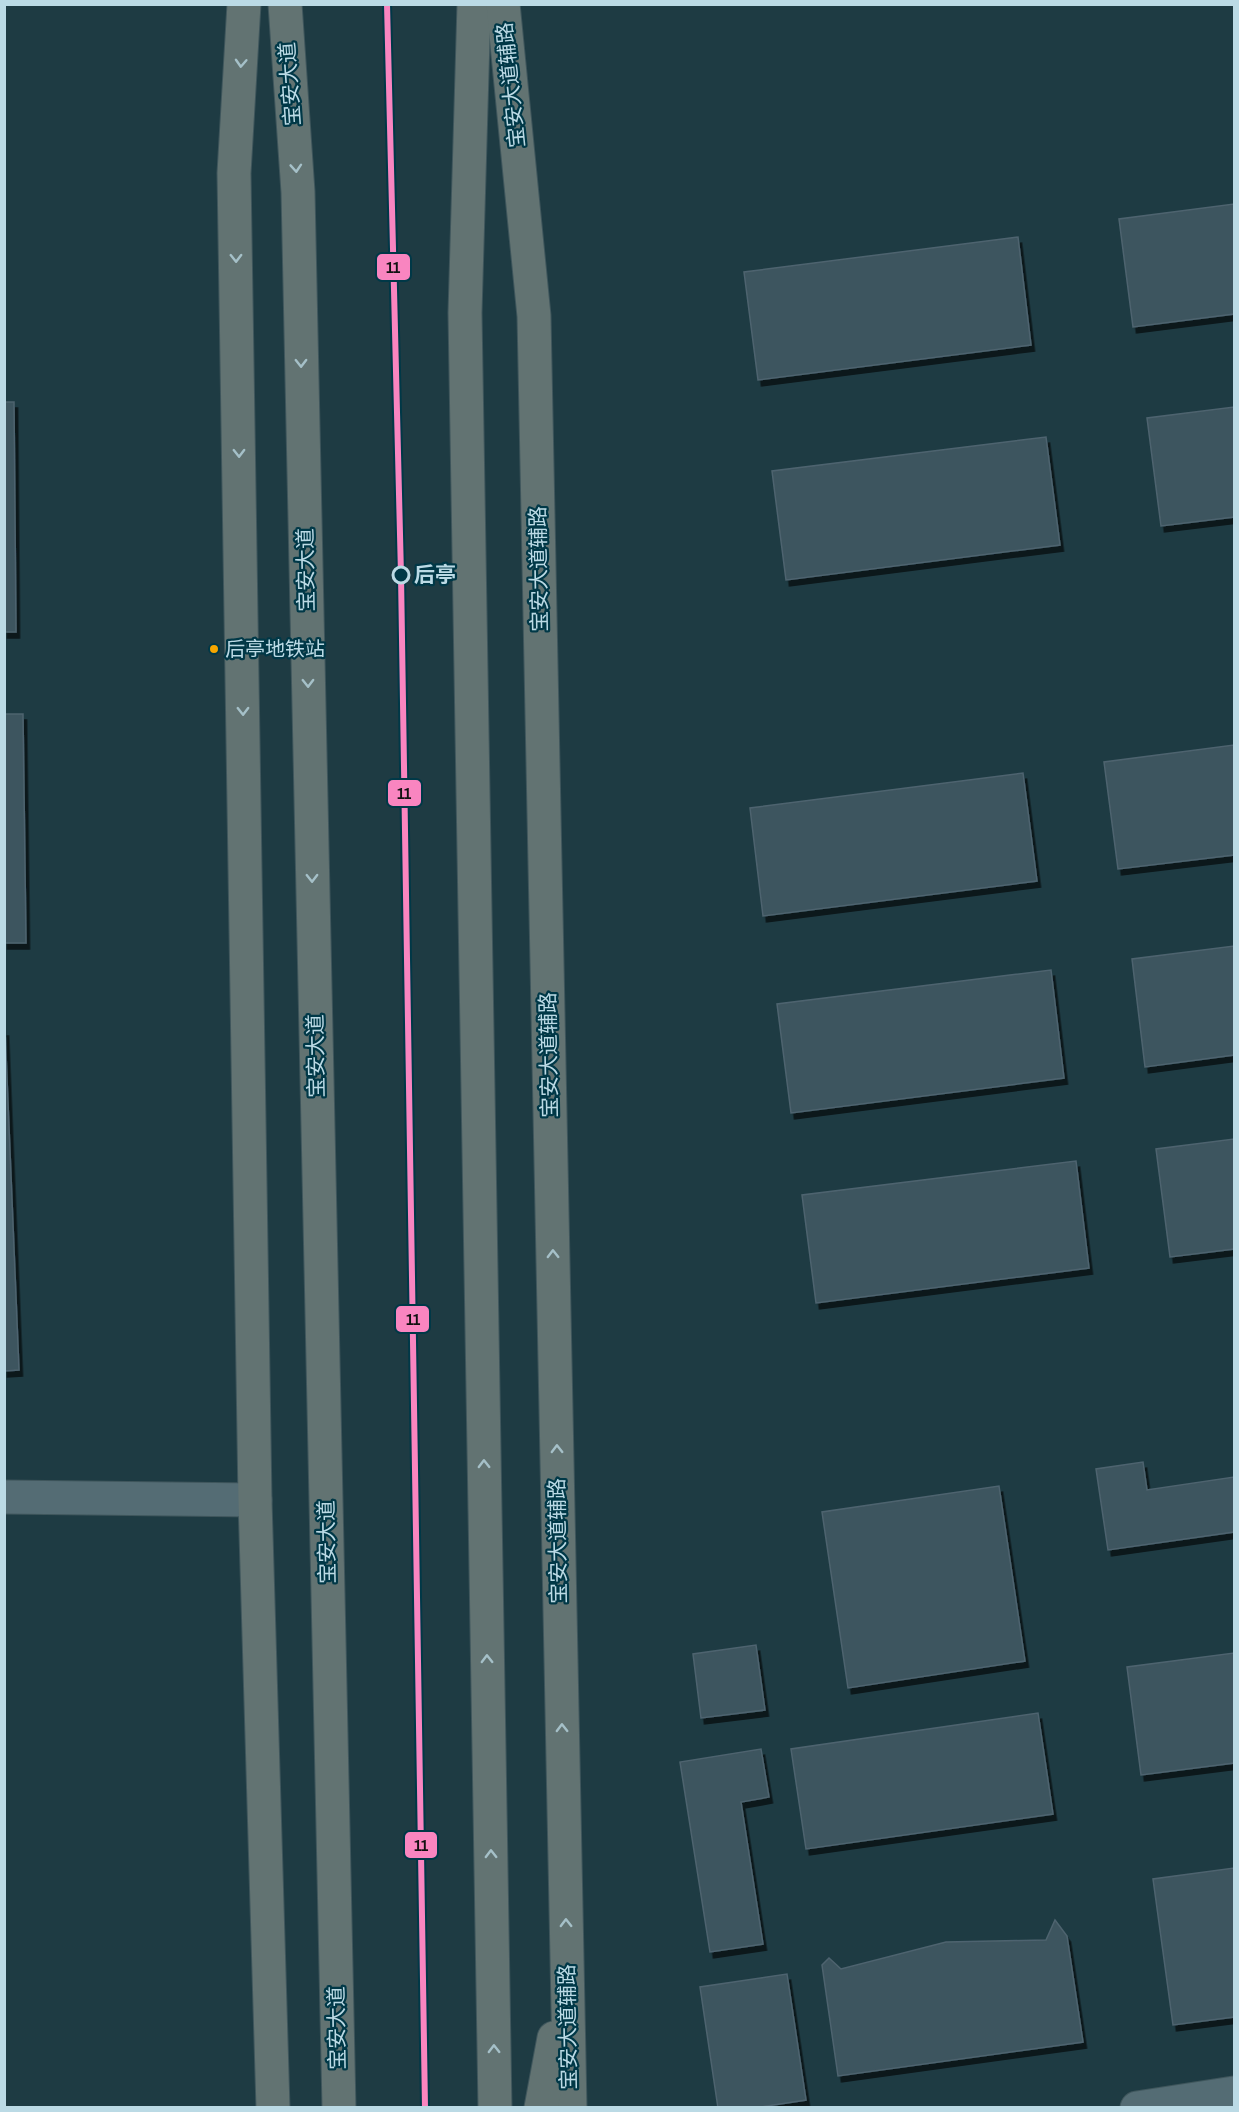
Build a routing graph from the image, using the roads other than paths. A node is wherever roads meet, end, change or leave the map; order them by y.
1 (244, 4) edge
2 (285, 4) edge
3 (474, 4) edge
4 (503, 4) edge
5 (4, 1497) edge
6 (255, 1500) junction
7 (567, 1970) junction
8 (1234, 2093) edge
9 (273, 2108) edge
10 (339, 2108) edge
11 (495, 2108) edge
12 (541, 2108) edge
13 (570, 2108) edge
14 (1137, 2108) edge

1 -> 6 main road
2 -> 10 main road, 宝安大道
11 -> 3 main road
7 -> 4 main road, 宝安大道辅路
5 - 6 street
6 - 9 main road
7 - 12 main road
7 - 13 main road, 宝安大道辅路
8 - 14 street

